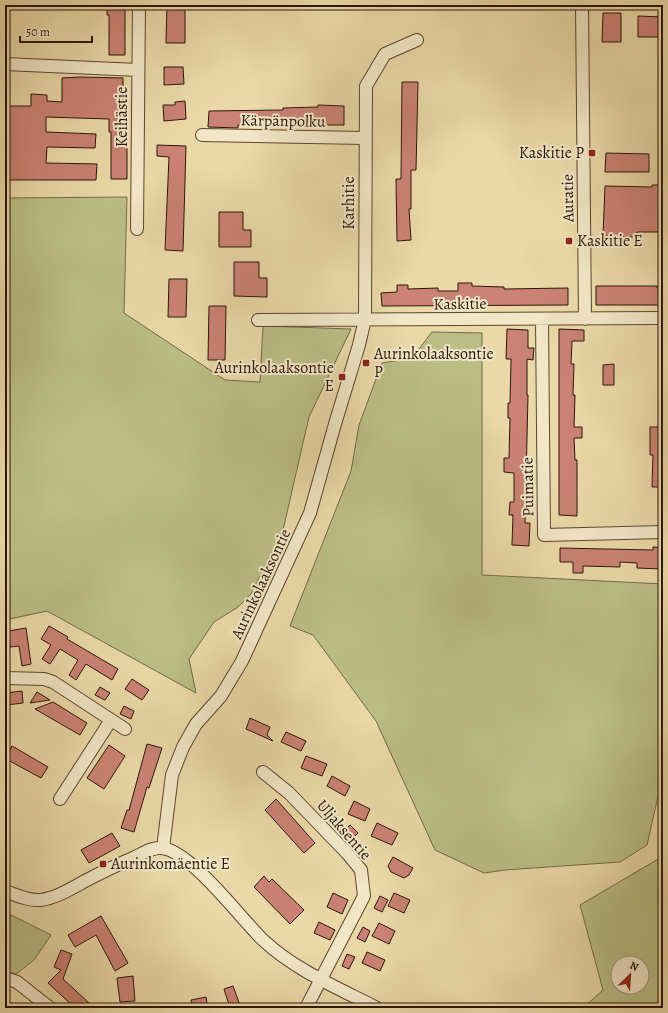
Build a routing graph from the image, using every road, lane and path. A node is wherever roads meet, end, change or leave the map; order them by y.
1 (139, 5) edge
2 (582, 5) edge
3 (417, 40) dead end
4 (5, 64) edge
5 (138, 70) junction
6 (202, 135) dead end
7 (364, 138) junction
8 (137, 229) dead end
9 (663, 318) edge
10 (365, 319) junction
11 (542, 319) junction
12 (585, 319) junction
13 (258, 320) dead end
14 (663, 532) edge
15 (5, 678) edge
16 (111, 720) junction
17 (125, 729) dead end
18 (263, 772) dead end
19 (60, 800) dead end
20 (163, 848) junction
21 (5, 891) edge
22 (5, 978) edge
23 (320, 979) junction
24 (50, 1008) edge
25 (306, 1008) edge
26 (377, 1008) edge

1 - 5 street, Keihästie
2 - 12 street, Auratie
3 - 7 street, Karhitie
4 - 5 street
5 - 8 street, Keihästie
6 - 7 street, Kärpänpolku
7 - 10 street, Karhitie
9 - 12 street, Kaskitie
10 - 11 street, Kaskitie
10 - 13 street, Kaskitie
10 - 20 street, Aurinkolaaksontie
11 - 12 street, Kaskitie
11 - 14 street, Puimatie
15 - 16 street
16 - 17 street
16 - 19 street
18 - 23 street, Uljaksentie
20 - 21 street
20 - 23 street
22 - 24 street
23 - 25 street, Uljaksentie
23 - 26 street

